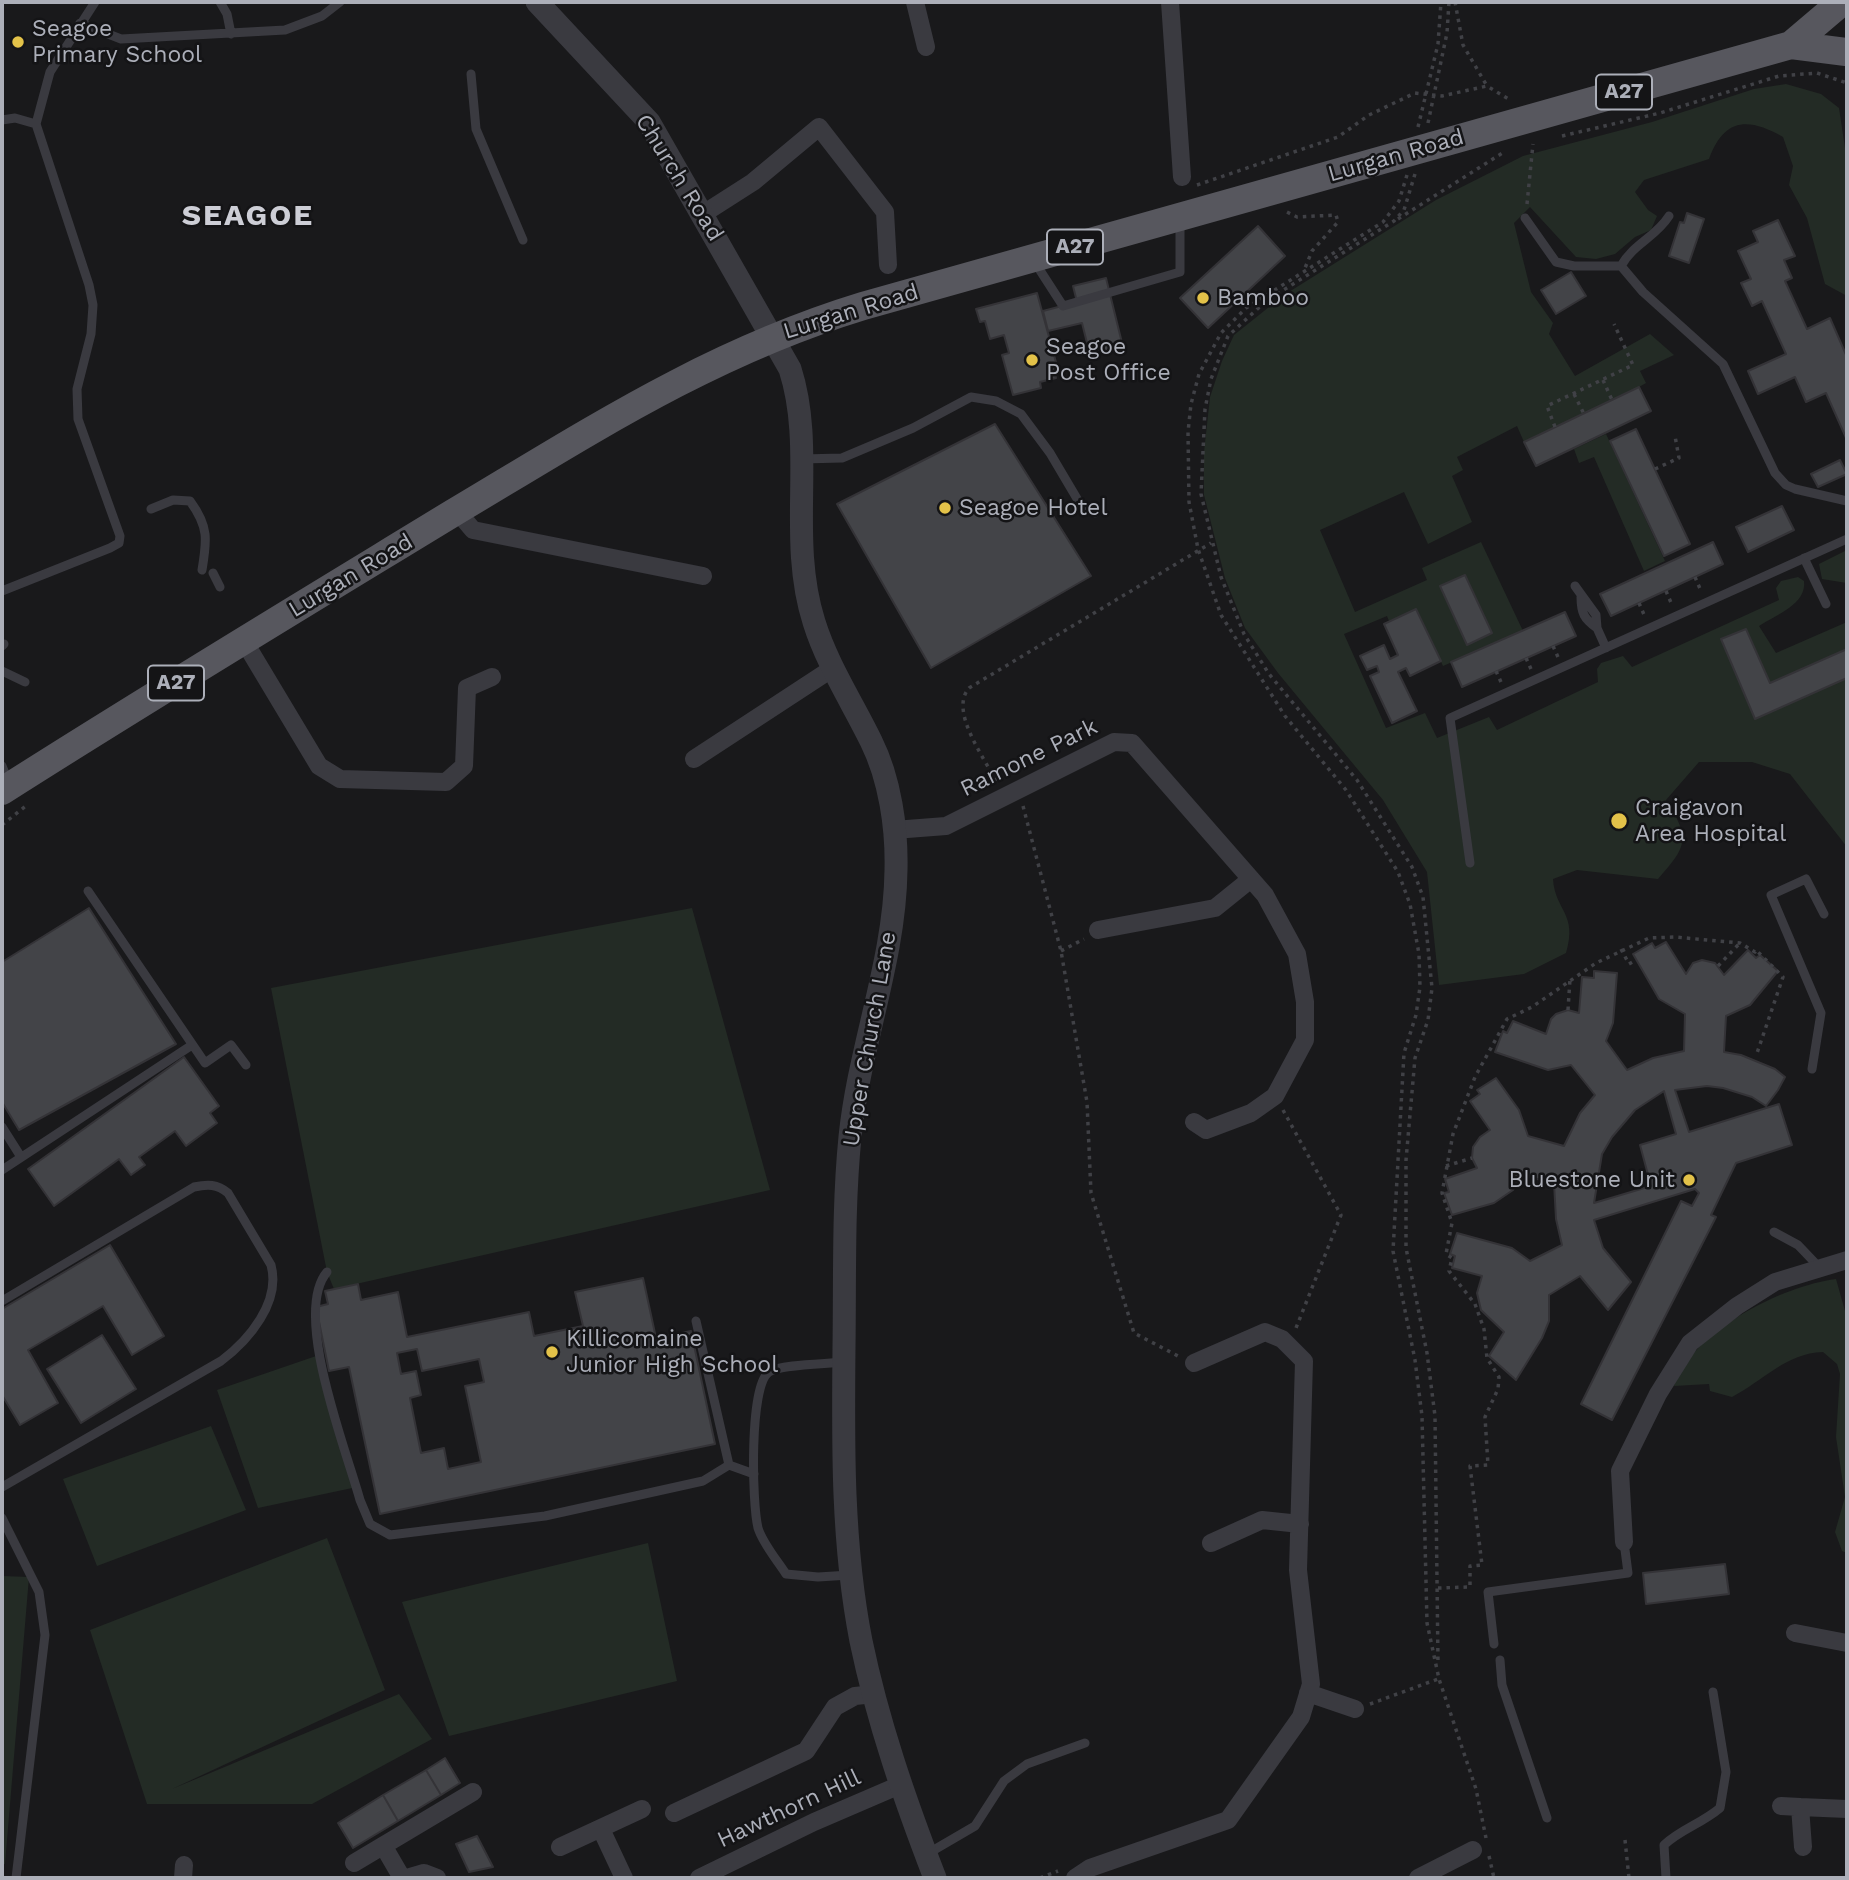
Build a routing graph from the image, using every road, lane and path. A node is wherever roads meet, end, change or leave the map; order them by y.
1 (95, 2) edge
2 (220, 2) edge
3 (340, 2) edge
4 (537, 2) edge
5 (915, 2) edge
6 (1170, 2) edge
7 (1449, 2) edge
8 (1455, 2) edge
9 (1840, 3) edge
10 (80, 23) junction
11 (231, 34) junction
12 (1791, 45) junction
13 (926, 47) dead end
14 (1847, 52) edge
15 (471, 74) dead end
16 (1847, 83) edge
17 (1487, 86) junction
18 (1434, 95) junction
19 (2, 120) edge
20 (36, 124) junction
21 (1426, 129) dead end
22 (1527, 135) junction
23 (1559, 137) dead end
24 (1546, 140) dead end
25 (1514, 145) dead end
26 (1418, 162) dead end
27 (1189, 181) joint
28 (1282, 209) dead end
29 (703, 214) junction
30 (1669, 216) dead end
31 (1525, 218) joint
32 (1180, 219) junction
33 (1394, 221) junction
34 (1383, 222) dead end
35 (523, 240) dead end
36 (1033, 259) junction
37 (888, 265) dead end
38 (1621, 266) junction
39 (1305, 273) junction
40 (1614, 324) dead end
41 (774, 337) junction
42 (1603, 380) junction
43 (1574, 394) junction
44 (1612, 400) dead end
45 (1584, 414) dead end
46 (1555, 427) dead end
47 (1675, 436) dead end
48 (800, 459) junction
49 (1655, 469) dead end
50 (1847, 501) edge
51 (151, 509) dead end
52 (457, 511) junction
53 (1095, 513) dead end
54 (1847, 539) edge
55 (1211, 542) junction
56 (1198, 549) junction
57 (1804, 558) junction
58 (202, 570) dead end
59 (213, 573) dead end
60 (703, 576) dead end
61 (1576, 586) dead end
62 (220, 587) dead end
63 (2, 591) edge
64 (1826, 604) dead end
65 (244, 641) junction
66 (1605, 648) junction
67 (833, 668) junction
68 (2, 671) edge
69 (492, 677) dead end
70 (25, 682) dead end
71 (694, 759) dead end
72 (4, 781) edge
73 (1012, 794) junction
74 (894, 830) junction
75 (1470, 863) dead end
76 (1251, 879) junction
77 (88, 891) dead end
78 (1824, 914) dead end
79 (1098, 930) joint
80 (1741, 943) junction
81 (1621, 949) junction
82 (1061, 951) junction
83 (1636, 960) dead end
84 (1718, 966) dead end
85 (1570, 979) junction
86 (1568, 1010) dead end
87 (192, 1045) junction
88 (1756, 1056) dead end
89 (246, 1065) dead end
90 (1812, 1069) dead end
91 (1275, 1096) junction
92 (1194, 1122) dead end
93 (2, 1127) edge
94 (21, 1157) junction
95 (1472, 1158) dead end
96 (1446, 1166) junction
97 (2, 1170) edge
98 (1774, 1232) dead end
99 (1847, 1260) edge
100 (1819, 1267) junction
101 (327, 1272) dead end
102 (2, 1301) edge
103 (696, 1321) dead end
104 (1289, 1347) junction
105 (844, 1362) junction
106 (1194, 1363) joint
107 (729, 1465) junction
108 (754, 1474) junction
109 (2, 1487) edge
110 (2, 1518) edge
111 (1300, 1524) junction
112 (1624, 1542) joint
113 (1211, 1543) dead end
114 (852, 1575) junction
115 (1438, 1588) junction
116 (1795, 1633) dead end
117 (1847, 1643) edge
118 (1494, 1644) dead end
119 (1500, 1660) dead end
120 (1438, 1671) junction
121 (1439, 1679) junction
122 (1713, 1692) dead end
123 (1308, 1693) junction
124 (874, 1694) junction
125 (1355, 1709) joint
126 (1085, 1743) dead end
127 (900, 1785) junction
128 (473, 1793) dead end
129 (1781, 1806) dead end
130 (1800, 1807) junction
131 (642, 1809) dead end
132 (1847, 1809) edge
133 (674, 1813) dead end
134 (1547, 1818) dead end
135 (601, 1829) junction
136 (1625, 1840) dead end
137 (384, 1847) junction
138 (560, 1847) dead end
139 (1803, 1847) dead end
140 (1483, 1848) junction
141 (926, 1855) junction
142 (354, 1863) dead end
143 (16, 1878) edge
144 (405, 1878) edge
145 (437, 1878) edge
146 (624, 1878) edge
147 (699, 1878) edge
148 (935, 1878) edge
149 (1075, 1878) edge
150 (1418, 1878) edge
151 (1494, 1878) edge
152 (1629, 1878) edge
153 (1665, 1878) edge

1 - 10 lane
2 - 11 lane
3 - 11 lane
4 - 29 street, Church Road
5 - 13 street
6 - 27 street
7 - 18 path
8 - 17 path
9 - 12 main road, A27
9 - 14 main road, A27
10 - 11 lane
10 - 20 lane
12 - 14 main road, A27
12 - 22 main road, Lurgan Road / A27
15 - 35 lane
16 - 23 path
17 - 18 path
17 - 22 path
18 - 21 path
18 - 27 path
19 - 20 lane
20 - 63 lane
22 - 24 path
22 - 31 path
22 - 32 main road, Lurgan Road / A27
25 - 33 path
26 - 33 path
28 - 39 path
29 - 37 street
29 - 41 street, Church Road
30 - 38 lane
31 - 38 lane
32 - 36 main road, Lurgan Road / A27
32 - 36 lane
33 - 34 path
33 - 39 path
36 - 41 main road, Lurgan Road / A27
38 - 50 lane
39 - 55 path
39 - 56 path
40 - 42 path
41 - 48 street, Upper Church Lane
41 - 52 main road, Lurgan Road / A27
42 - 43 path
42 - 44 path
43 - 45 path
43 - 46 path
47 - 49 path
48 - 53 lane
48 - 67 street, Upper Church Lane
51 - 58 lane
52 - 60 street
52 - 65 main road, Lurgan Road / A27
54 - 57 lane
55 - 56 path
55 - 115 path
56 - 73 path
56 - 120 path
57 - 64 lane
57 - 66 lane
59 - 62 lane
61 - 66 lane
65 - 69 street
65 - 72 main road, Lurgan Road / A27
66 - 75 lane
67 - 71 street
67 - 74 street, Upper Church Lane
68 - 70 lane
73 - 74 street, Ramone Park
73 - 76 street, Ramone Park
73 - 82 path
74 - 105 street, Upper Church Lane
76 - 79 street
76 - 91 street, Ramone Park
77 - 87 lane
78 - 90 lane
79 - 82 path
80 - 81 path
80 - 84 path
80 - 88 path
81 - 83 path
81 - 85 path
82 - 106 path
85 - 86 path
85 - 96 path
87 - 89 lane
87 - 94 lane
91 - 92 street, Ramone Park
91 - 104 path
93 - 94 lane
94 - 97 lane
95 - 96 path
96 - 115 path
98 - 100 lane
99 - 100 street
100 - 112 street
101 - 107 lane
102 - 109 lane
103 - 107 lane
104 - 106 street
104 - 111 street
105 - 108 lane
105 - 114 street, Upper Church Lane
107 - 108 lane
108 - 114 lane
110 - 143 lane
111 - 113 street
111 - 123 street
112 - 118 lane
114 - 124 street, Upper Church Lane
115 - 120 path
116 - 117 street
119 - 134 lane
120 - 121 path
121 - 125 path
121 - 140 path
122 - 153 lane
123 - 125 street
123 - 149 street
124 - 127 street, Upper Church Lane
124 - 133 street
126 - 141 lane
127 - 141 street, Upper Church Lane
127 - 147 street, Hawthorn Hill
128 - 137 street
129 - 130 street
130 - 132 street
130 - 139 street
131 - 135 street
135 - 138 street
135 - 146 street
136 - 152 path
137 - 142 street
137 - 144 street
140 - 150 street
140 - 151 path
141 - 148 street, Upper Church Lane
144 - 145 street

